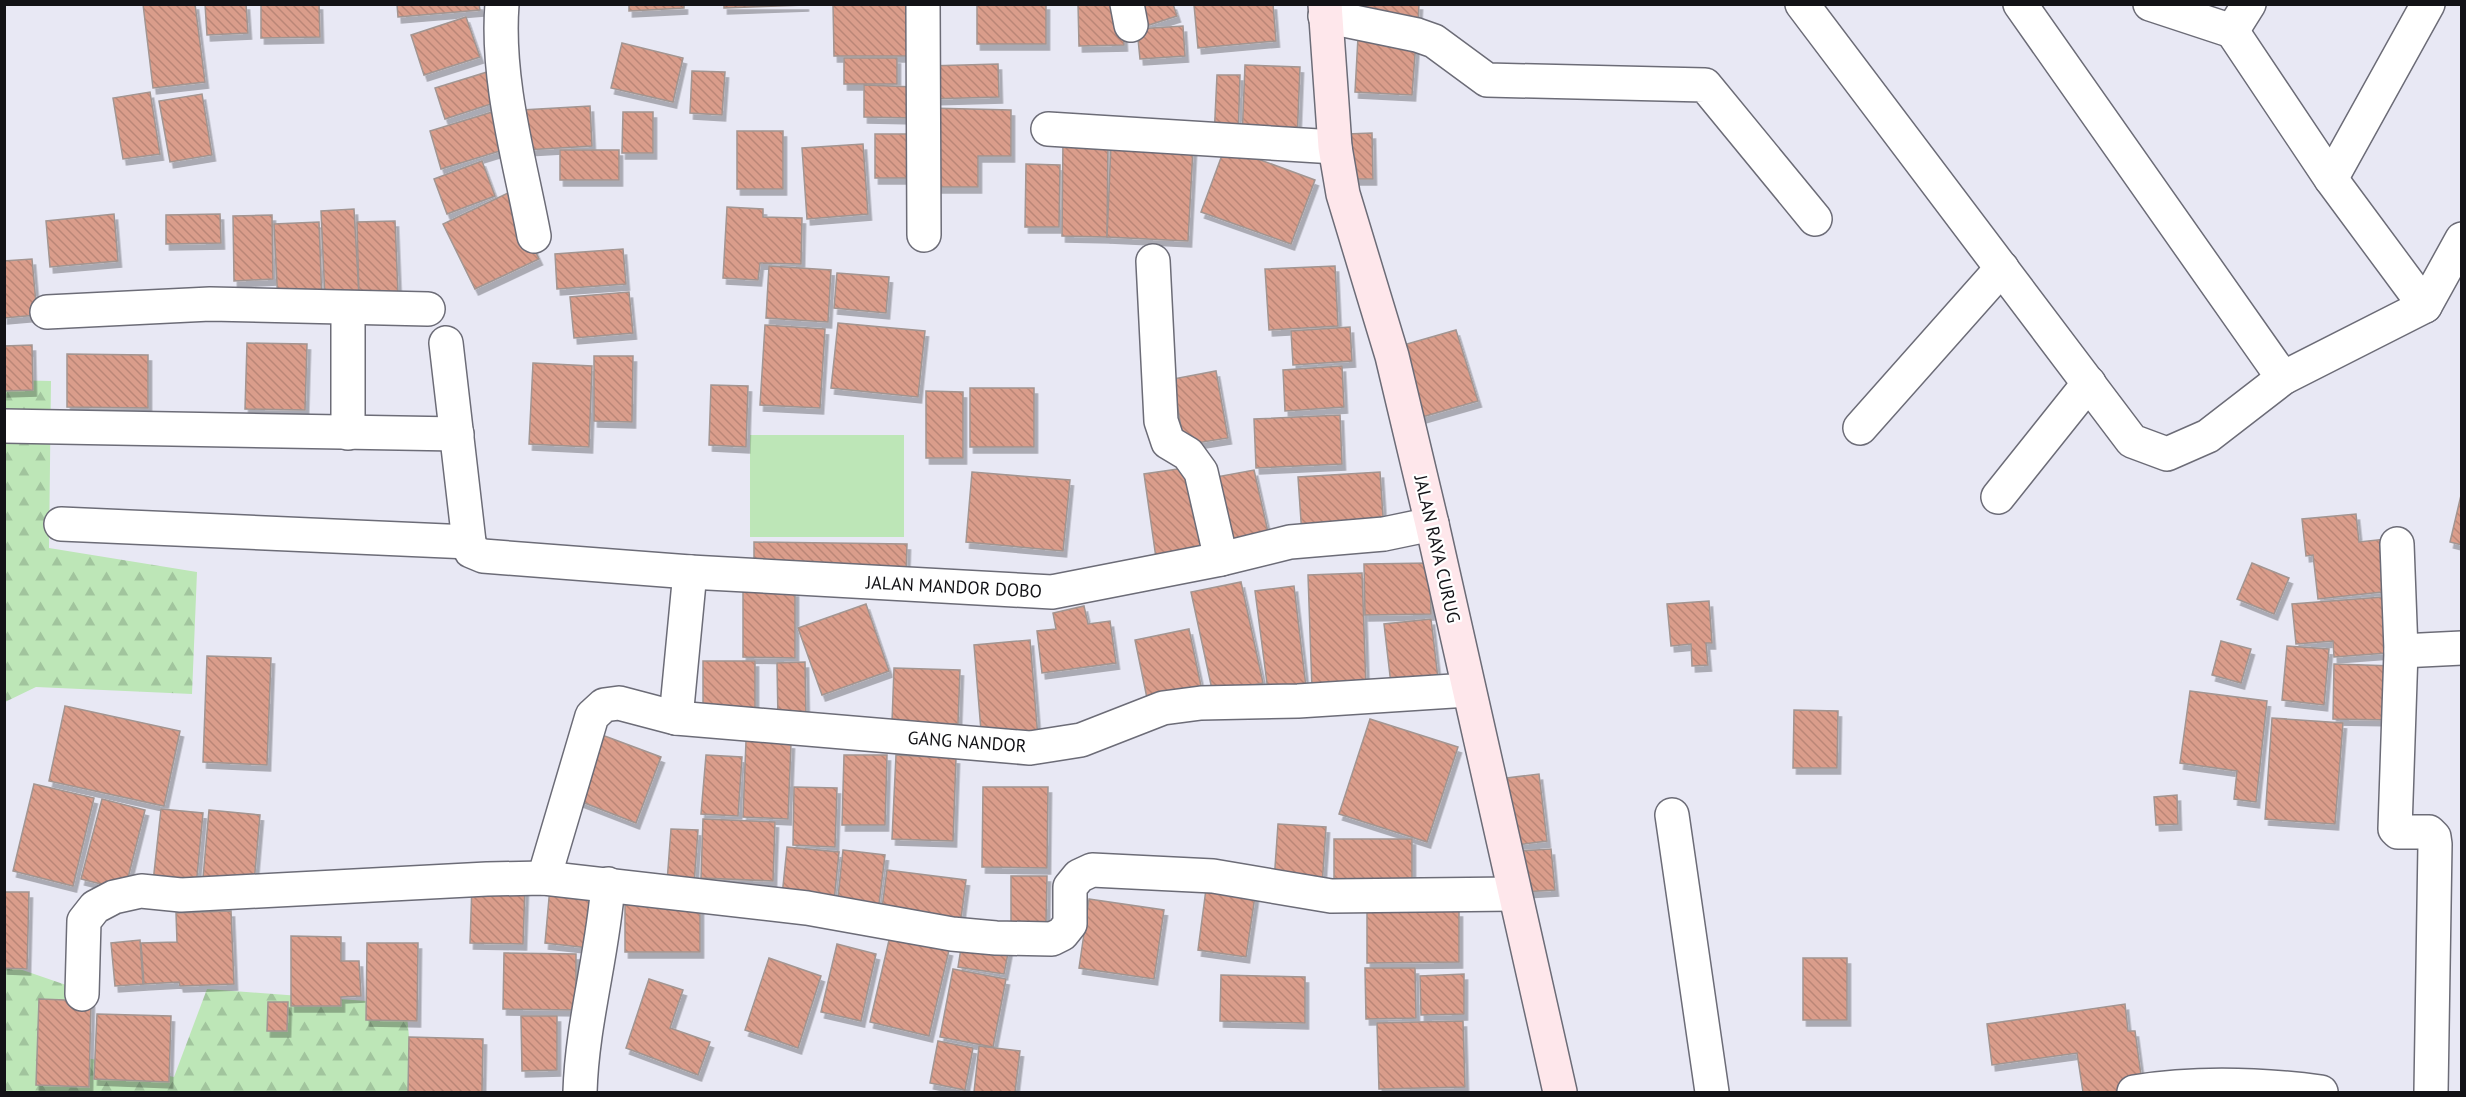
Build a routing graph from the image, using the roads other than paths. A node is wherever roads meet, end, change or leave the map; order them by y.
1 (502, 4) edge
2 (922, 4) edge
3 (1802, 4) edge
4 (2020, 4) edge
5 (2150, 4) edge
6 (2428, 4) edge
7 (1325, 10) edge
8 (2240, 18) edge
9 (1048, 129) dead end
10 (1335, 147) junction
11 (2331, 179) junction
12 (1815, 219) dead end
13 (924, 235) dead end
14 (534, 236) dead end
15 (2462, 238) edge
16 (1153, 261) dead end
17 (2002, 268) junction
18 (2425, 306) junction
19 (348, 308) junction
20 (428, 309) dead end
21 (47, 312) dead end
22 (446, 343) dead end
23 (2283, 378) junction
24 (2089, 383) junction
25 (4, 426) edge
26 (1860, 428) dead end
27 (348, 433) junction
28 (456, 434) junction
29 (1998, 497) dead end
30 (61, 524) dead end
31 (1432, 524) junction
32 (2397, 544) dead end
33 (470, 546) junction
34 (1221, 559) junction
35 (690, 572) junction
36 (2462, 648) edge
37 (2402, 651) junction
38 (1468, 690) junction
39 (676, 718) junction
40 (1672, 815) dead end
41 (544, 878) junction
42 (608, 884) junction
43 (1514, 894) junction
44 (82, 994) dead end
45 (580, 1092) edge
46 (1560, 1092) edge
47 (1712, 1092) edge
48 (2134, 1092) edge
49 (2320, 1092) edge
50 (2431, 1092) edge

1 - 14 street
2 - 13 street
3 - 17 street
4 - 23 street
5 - 8 street
6 - 11 street
7 - 10 main road, JALAN RAYA CURUG
7 - 12 street
8 - 11 street
9 - 10 street
10 - 31 main road, JALAN RAYA CURUG
11 - 18 street
15 - 18 street
16 - 34 street
17 - 24 street
17 - 26 street
18 - 23 street
19 - 20 street
19 - 21 street
19 - 27 street
22 - 28 street
23 - 24 street
24 - 29 street
25 - 27 street
27 - 28 street
28 - 33 street
30 - 33 street, JALAN MANDOR DOBO
31 - 34 street, JALAN MANDOR DOBO
31 - 38 main road, JALAN RAYA CURUG
32 - 37 street
33 - 35 street, JALAN MANDOR DOBO
34 - 35 street, JALAN MANDOR DOBO
35 - 39 street
36 - 37 street
37 - 50 street
38 - 39 street, GANG NANDOR
38 - 43 main road, JALAN RAYA CURUG
39 - 41 street, GANG NANDOR
40 - 47 street
41 - 42 street
41 - 44 street
42 - 43 street
42 - 45 street
43 - 46 main road, JALAN RAYA CURUG
48 - 49 street

